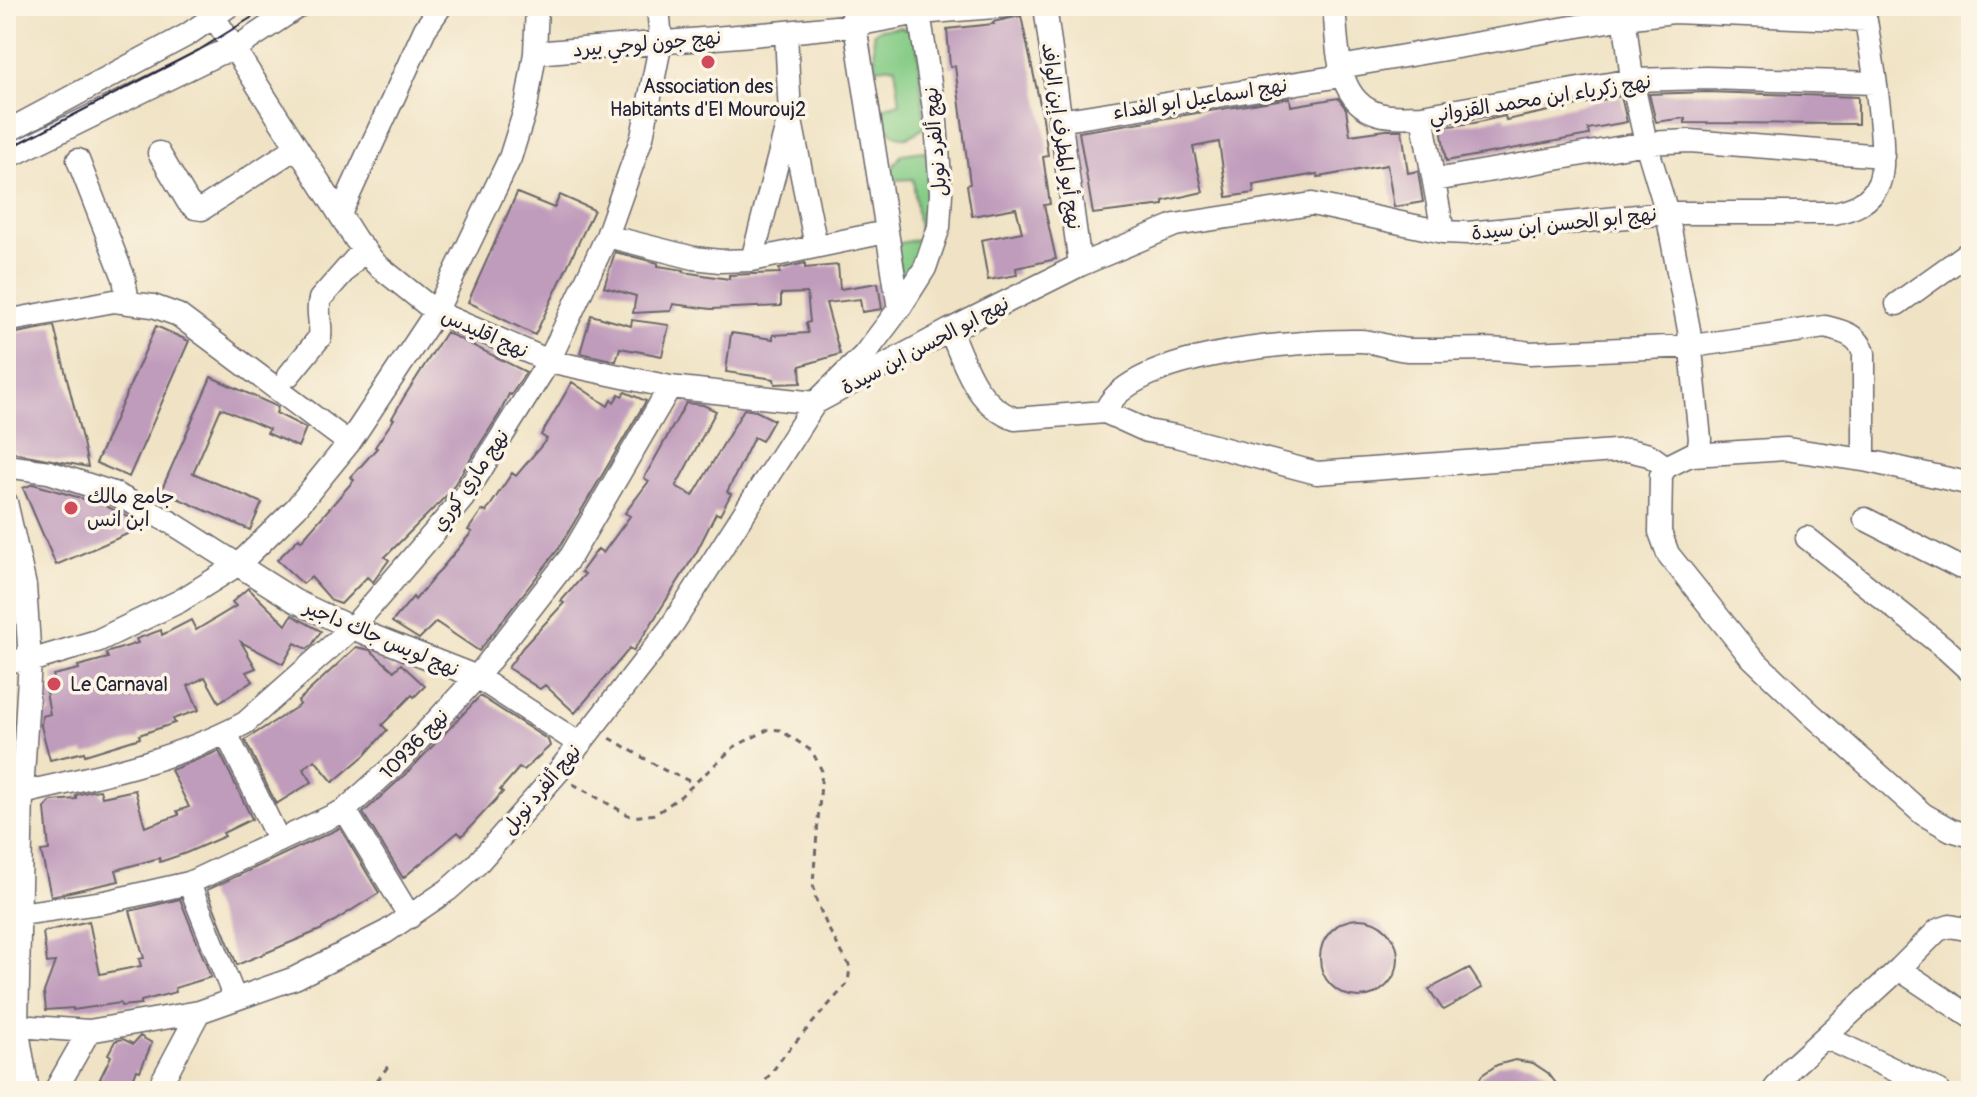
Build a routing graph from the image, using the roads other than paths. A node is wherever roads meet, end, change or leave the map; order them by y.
1 (299, 6) edge
2 (441, 6) edge
3 (537, 6) edge
4 (658, 6) edge
5 (1007, 6) edge
6 (1045, 6) edge
7 (1334, 6) edge
8 (216, 10) edge
9 (918, 10) edge
10 (1764, 11) edge
11 (1624, 12) edge
12 (1862, 13) edge
13 (854, 15) edge
14 (786, 32) junction
15 (661, 41) junction
16 (233, 50) junction
17 (535, 53) junction
18 (1341, 72) junction
19 (1632, 80) junction
20 (1875, 83) junction
21 (790, 116) junction
22 (1422, 116) junction
23 (1059, 121) junction
24 (6, 132) edge
25 (1646, 143) junction
26 (297, 147) junction
27 (159, 153) dead end
28 (1883, 156) junction
29 (6, 158) edge
30 (78, 160) dead end
31 (1435, 180) junction
32 (341, 212) junction
33 (1667, 213) junction
34 (886, 232) junction
35 (1443, 232) junction
36 (607, 236) junction
37 (816, 246) junction
38 (364, 249) junction
39 (1971, 251) edge
40 (752, 260) junction
41 (1080, 265) junction
42 (128, 303) junction
43 (1897, 304) dead end
44 (899, 309) junction
45 (436, 312) junction
46 (6, 321) edge
47 (950, 330) junction
48 (1692, 346) junction
49 (549, 361) junction
50 (289, 375) dead end
51 (670, 387) junction
52 (815, 403) junction
53 (1105, 412) junction
54 (349, 443) junction
55 (1693, 455) junction
56 (1864, 460) junction
57 (6, 466) edge
58 (1666, 467) junction
59 (1971, 484) edge
60 (6, 502) edge
61 (1865, 519) dead end
62 (1807, 538) dead end
63 (239, 564) junction
64 (1971, 570) edge
65 (352, 628) junction
66 (6, 660) edge
67 (30, 661) junction
68 (1971, 672) edge
69 (477, 677) junction
70 (226, 733) junction
71 (586, 736) junction
72 (22, 793) junction
73 (345, 810) junction
74 (1971, 836) edge
75 (279, 841) junction
76 (189, 883) junction
77 (20, 914) junction
78 (410, 917) junction
79 (1971, 930) edge
80 (1899, 969) junction
81 (235, 999) junction
82 (199, 1012) junction
83 (1971, 1017) edge
84 (17, 1026) junction
85 (89, 1031) junction
86 (1825, 1037) junction
87 (28, 1091) edge
88 (55, 1091) edge
89 (157, 1091) edge
90 (1773, 1091) edge
91 (1939, 1091) edge

1 - 16 street
2 - 32 street
3 - 17 street
4 - 15 street, نهج ماري كوري
5 - 9 street
6 - 23 street, نهج أبو المطرف إبن الوافد
7 - 18 street
8 - 16 street, نهج اقليدس
8 - 24 street
9 - 13 street
9 - 44 street, نهج ألفرد نوبل
10 - 11 street, نهج اسماعيل ابو الفداء
10 - 12 street, نهج اسماعيل ابو الفداء
11 - 18 street, نهج اسماعيل ابو الفداء
11 - 19 street
12 - 20 street, نهج ابو الحسن ابن سيدة
13 - 14 street, نهج جون لوجي بيرد
13 - 34 street
14 - 15 street, نهج جون لوجي بيرد
14 - 21 street
15 - 17 street, نهج جون لوجي بيرد
15 - 36 street, نهج ماري كوري
16 - 26 street, نهج اقليدس
16 - 29 street
17 - 45 street
18 - 22 street, نهج زكرياء ابن محمد القزواني
18 - 23 street, نهج اسماعيل ابو الفداء
19 - 20 street, نهج زكرياء ابن محمد القزواني
19 - 22 street, نهج زكرياء ابن محمد القزواني
19 - 25 street
20 - 28 street, نهج ابو الحسن ابن سيدة
21 - 37 street
21 - 40 street
22 - 31 street
23 - 41 street, نهج أبو المطرف إبن الوافد
25 - 28 street
25 - 31 street
25 - 33 street
26 - 27 street
26 - 32 street, نهج اقليدس
28 - 33 street, نهج ابو الحسن ابن سيدة
30 - 42 street
31 - 35 street
32 - 38 street, نهج اقليدس
33 - 35 street, نهج ابو الحسن ابن سيدة
33 - 48 street
34 - 37 street
34 - 44 street
35 - 41 street, نهج ابو الحسن ابن سيدة
36 - 40 street
36 - 49 street, نهج ماري كوري
37 - 40 street
38 - 45 street, نهج اقليدس
38 - 50 street
39 - 43 street
41 - 47 street, نهج ابو الحسن ابن سيدة
42 - 46 street
42 - 54 street
44 - 52 street, نهج ألفرد نوبل
45 - 49 street, نهج اقليدس
45 - 54 street
47 - 52 street, نهج ابو الحسن ابن سيدة
47 - 53 street
48 - 53 street
48 - 55 street
48 - 56 street
49 - 51 street, نهج اقليدس
49 - 65 street, نهج ماري كوري
51 - 52 street, نهج اقليدس
51 - 69 street, نهج 10936
52 - 71 street, نهج ألفرد نوبل
53 - 58 street
54 - 63 street
55 - 56 street
55 - 58 street
56 - 59 street
57 - 63 street, نهج لويس جاك داجير
58 - 74 street
60 - 67 street
61 - 64 street
62 - 68 street
63 - 65 street, نهج لويس جاك داجير
63 - 67 street
65 - 69 street, نهج لويس جاك داجير
65 - 70 street, نهج ماري كوري
66 - 67 street
67 - 72 street
69 - 71 street, نهج لويس جاك داجير
69 - 73 street, نهج 10936
70 - 72 street, نهج ماري كوري
70 - 75 street
71 - 78 street, نهج ألفرد نوبل
72 - 77 street
73 - 75 street, نهج 10936
73 - 78 street
75 - 76 street, نهج 10936
76 - 77 street, نهج 10936
76 - 81 street
77 - 84 street
78 - 81 street, نهج ألفرد نوبل
79 - 80 street
80 - 83 street
80 - 86 street
81 - 82 street, نهج ألفرد نوبل
82 - 85 street, نهج ألفرد نوبل
82 - 89 street
84 - 85 street, نهج ألفرد نوبل
84 - 87 street
85 - 88 street
86 - 90 street
86 - 91 street

